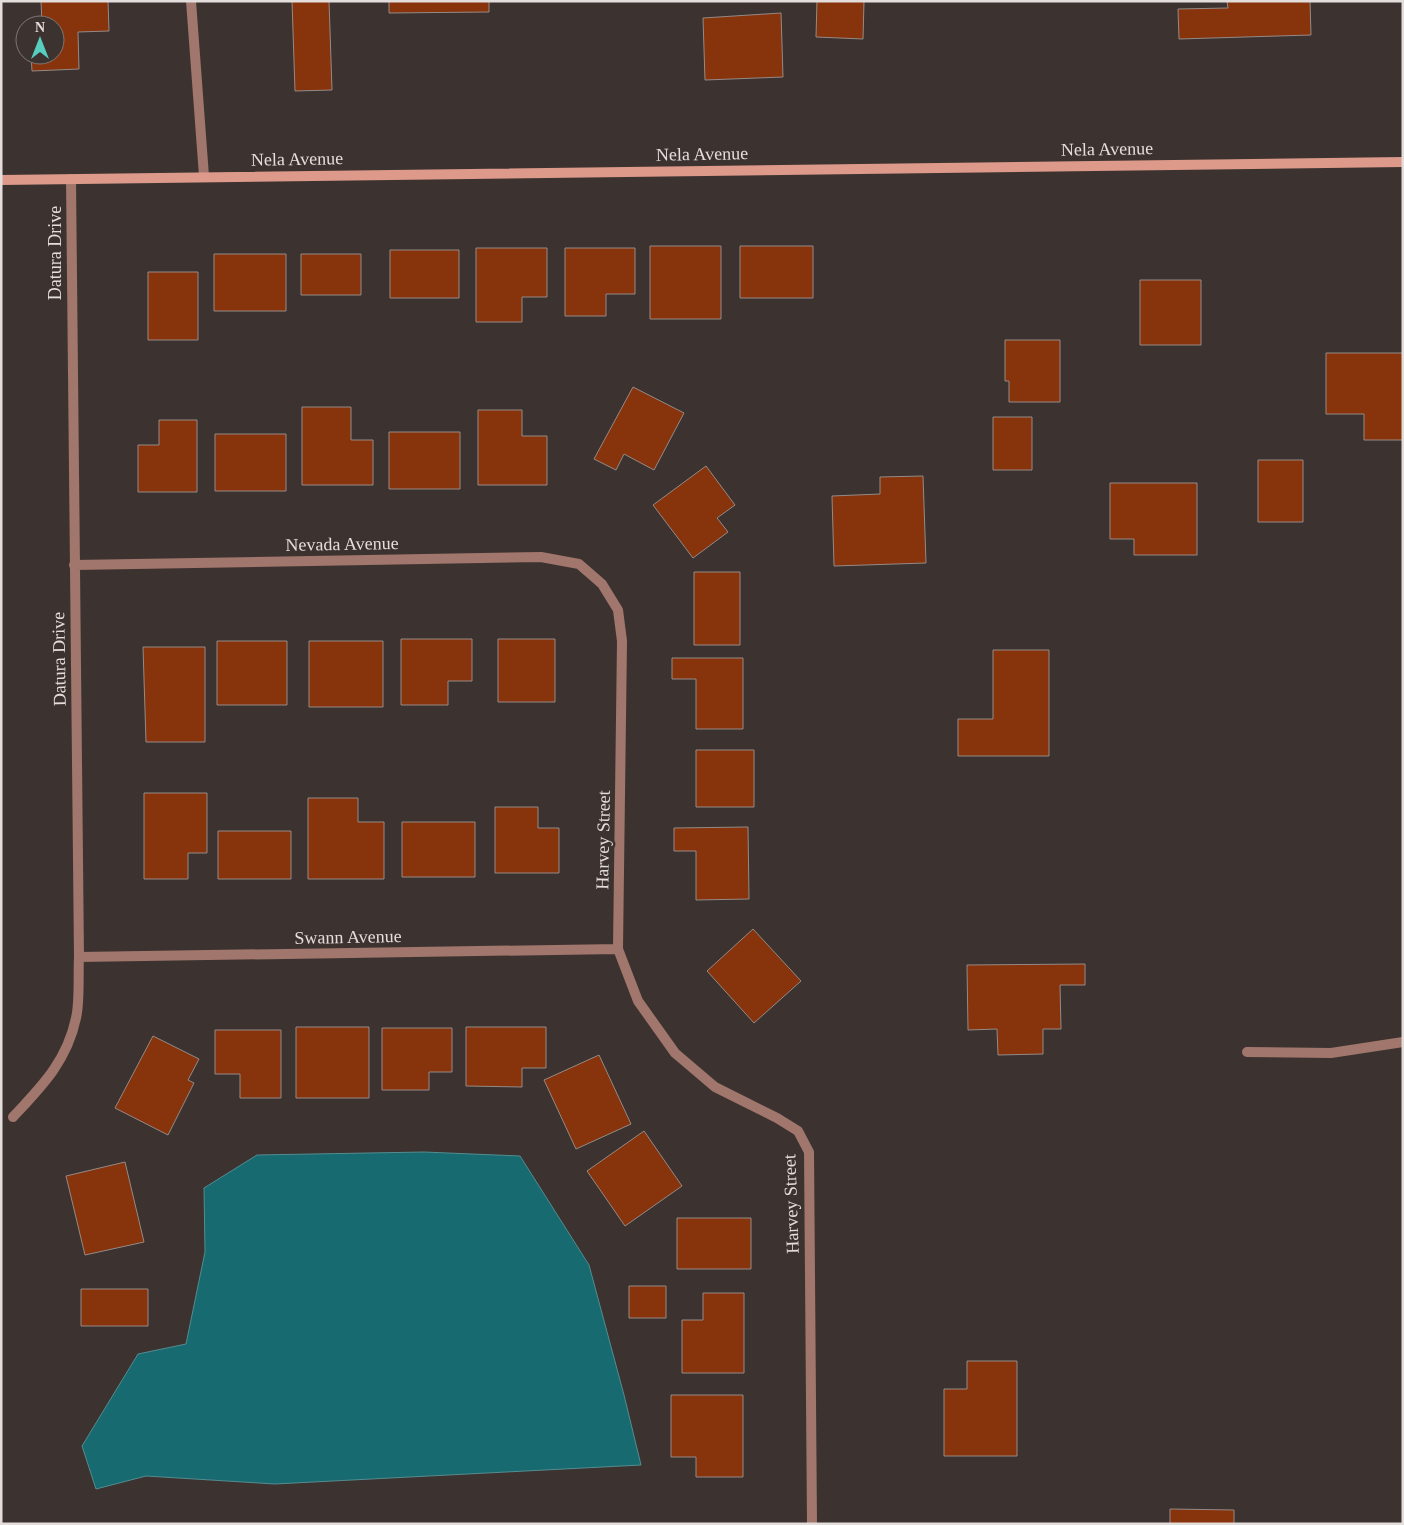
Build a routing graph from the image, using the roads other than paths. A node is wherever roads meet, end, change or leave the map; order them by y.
1 (191, 1) edge
2 (1403, 162) edge
3 (204, 176) junction
4 (70, 179) junction
5 (1, 180) edge
6 (74, 565) junction
7 (602, 584) joint
8 (618, 950) junction
9 (79, 957) junction
10 (1403, 1042) edge
11 (1247, 1052) dead end
12 (13, 1117) dead end
13 (812, 1524) edge

1 - 3 street
2 - 3 street, Nela Avenue
3 - 4 street, Nela Avenue
4 - 5 street, Nela Avenue
4 - 6 street, Datura Drive
6 - 7 street, Nevada Avenue
6 - 9 street, Datura Drive
7 - 8 street, Harvey Street
8 - 9 street, Swann Avenue
8 - 13 street, Harvey Street
9 - 12 street, Datura Drive
10 - 11 street

